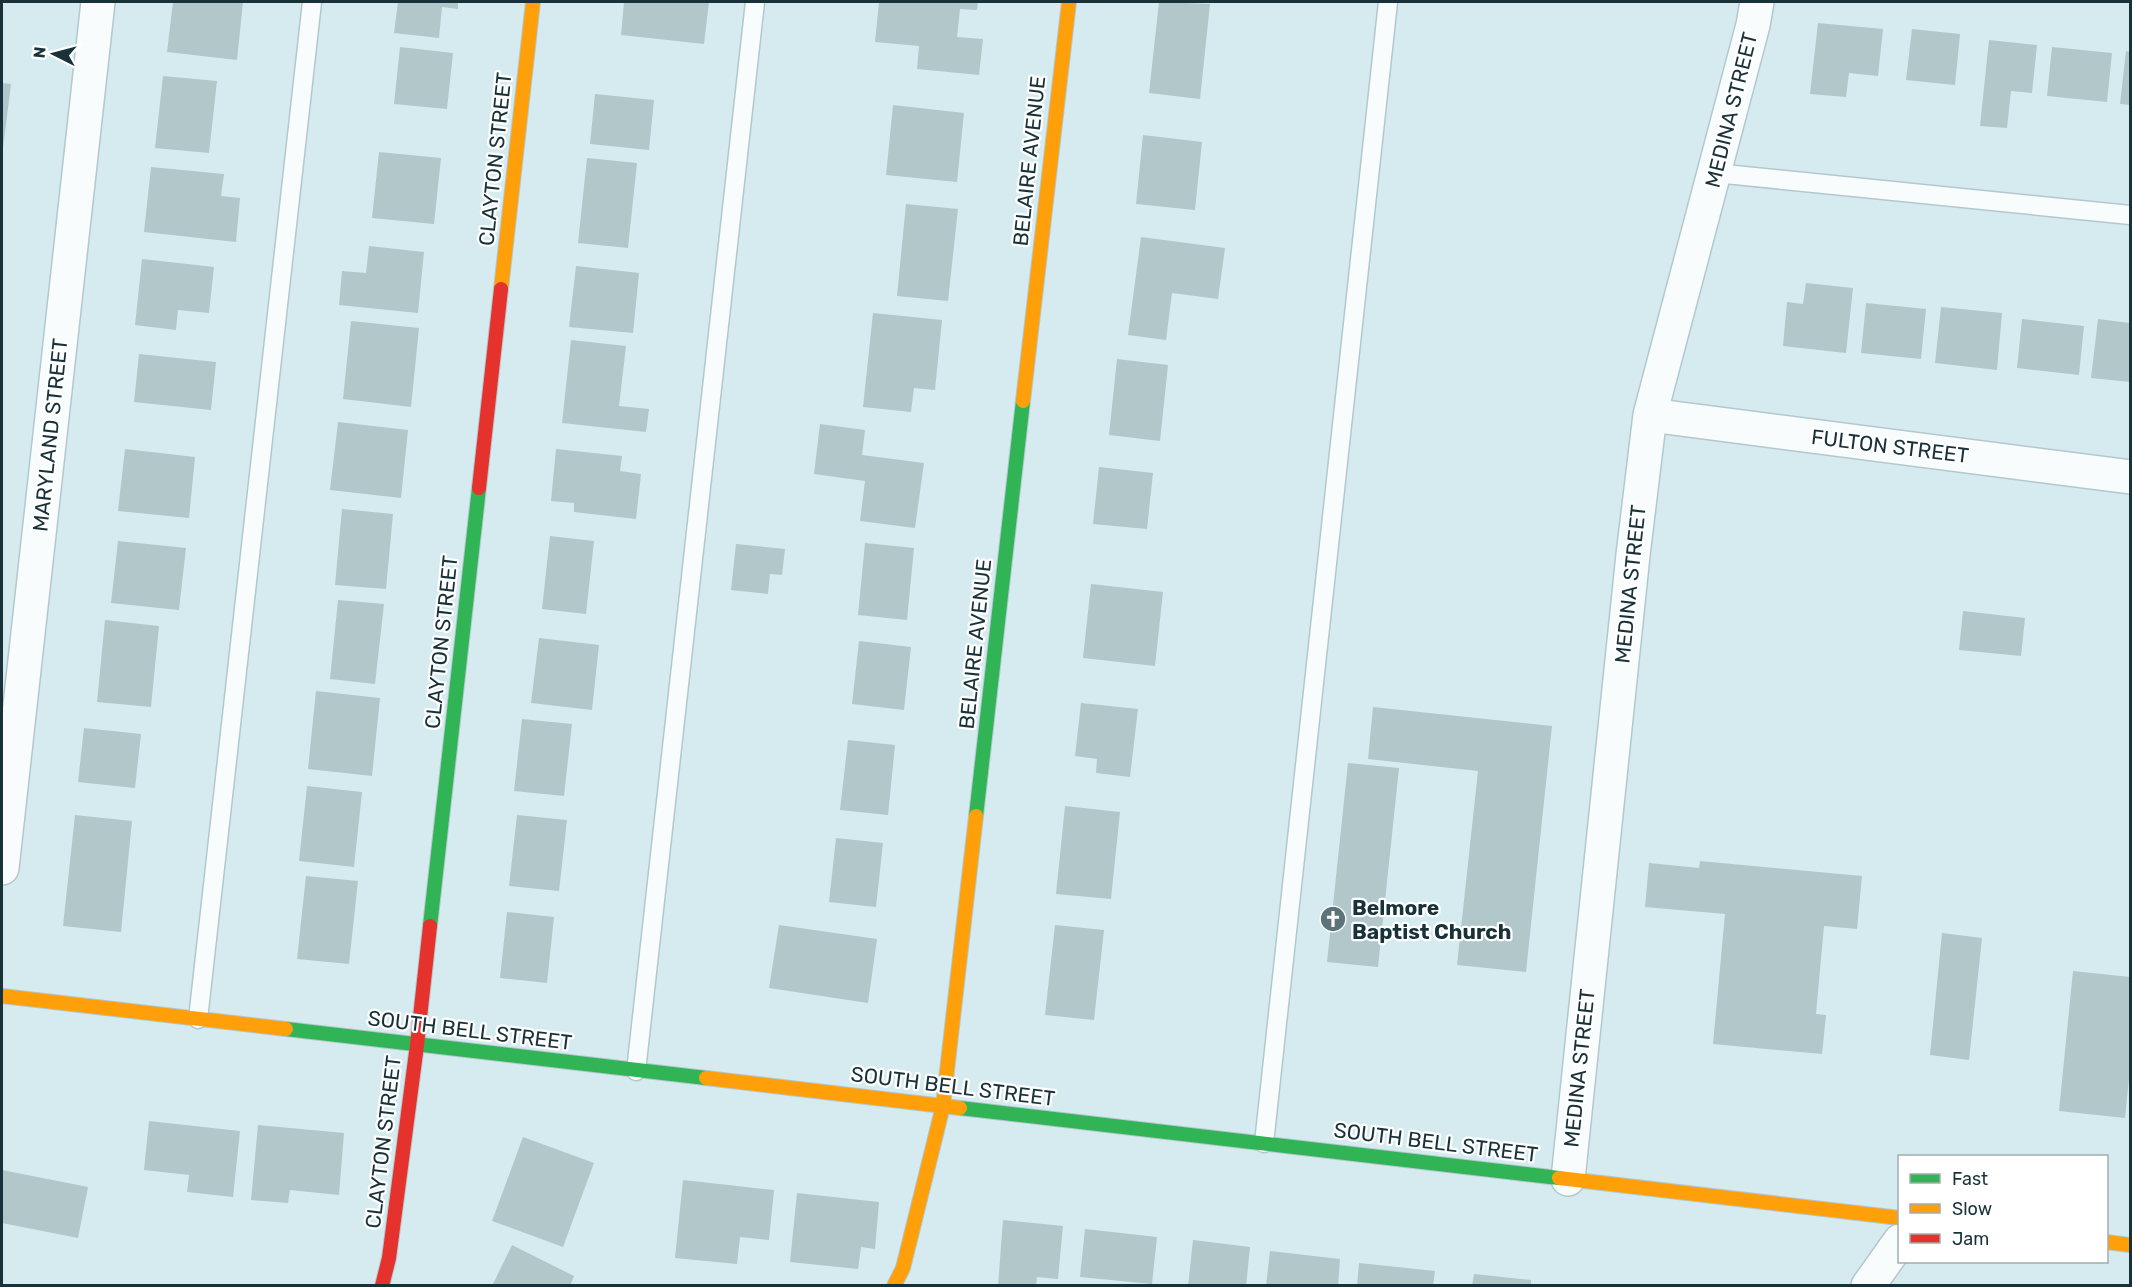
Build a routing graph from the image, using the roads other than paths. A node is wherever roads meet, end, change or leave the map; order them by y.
1 (98, 2) edge
2 (312, 2) edge
3 (533, 2) edge
4 (754, 2) edge
5 (1068, 2) edge
6 (1388, 2) edge
7 (1756, 2) edge
8 (1715, 173) junction
9 (2130, 215) edge
10 (1650, 415) junction
11 (2130, 477) edge
12 (2, 867) edge
13 (2, 996) edge
14 (198, 1019) junction
15 (417, 1045) junction
16 (636, 1071) junction
17 (943, 1106) junction
18 (1264, 1143) junction
19 (1568, 1179) junction
20 (1898, 1218) edge
21 (1898, 1242) edge
22 (2108, 1242) edge
23 (2130, 1245) edge
24 (382, 1286) edge
25 (894, 1286) edge
26 (1868, 1286) edge

1 - 12 street, MARYLAND STREET
2 - 14 lane
3 - 15 street, CLAYTON STREET
4 - 16 lane
5 - 17 street, BELAIRE AVENUE
6 - 18 lane
7 - 8 street, MEDINA STREET
8 - 9 lane
8 - 10 street, MEDINA STREET
10 - 11 street, FULTON STREET
10 - 19 street, MEDINA STREET
13 - 14 street, SOUTH BELL STREET
14 - 15 street, SOUTH BELL STREET
15 - 16 street, SOUTH BELL STREET
15 - 24 street, CLAYTON STREET
16 - 17 street, SOUTH BELL STREET
17 - 18 street, SOUTH BELL STREET
17 - 25 street, BELAIRE AVENUE
18 - 19 street, SOUTH BELL STREET
19 - 20 street, SOUTH BELL STREET
21 - 26 street
22 - 23 street

